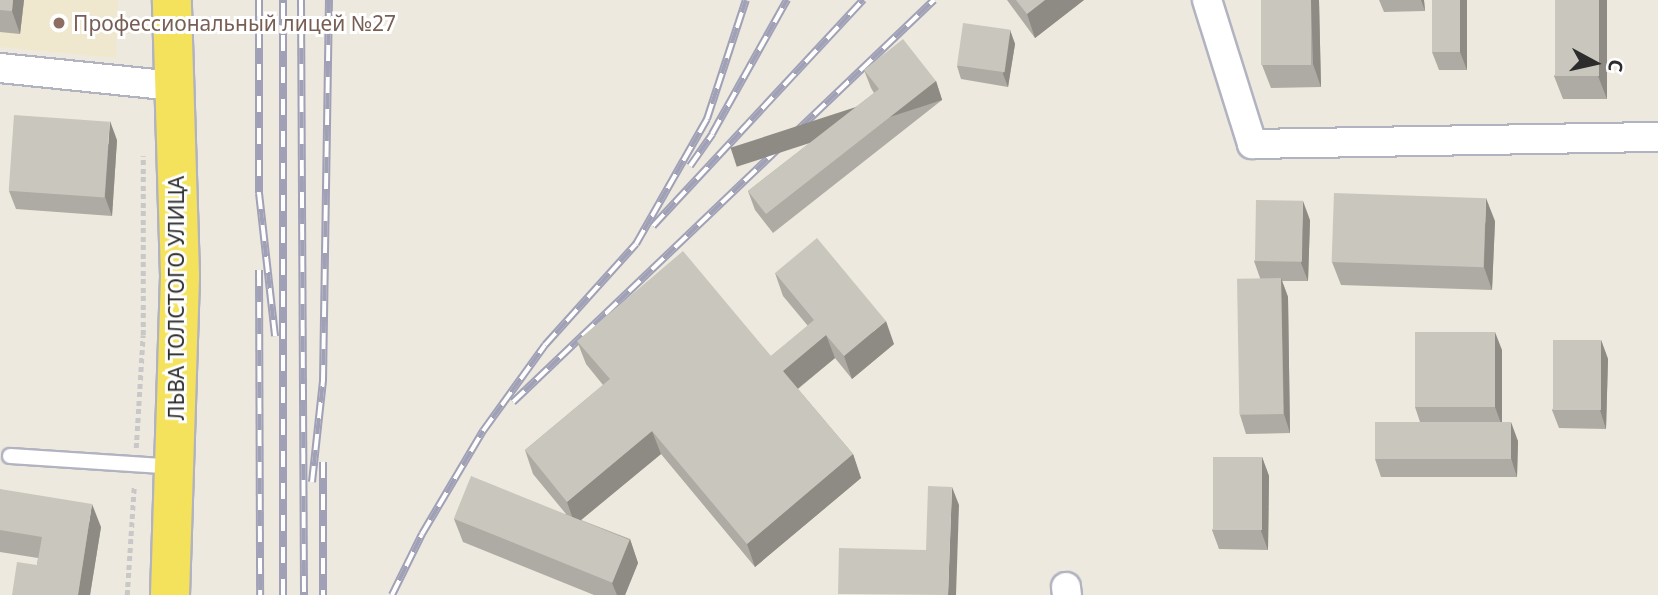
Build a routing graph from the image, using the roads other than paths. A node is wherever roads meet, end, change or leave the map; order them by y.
1 (172, 0) edge
2 (1207, 0) edge
3 (0, 68) edge
4 (175, 86) junction
5 (1658, 137) edge
6 (10, 456) dead end
7 (175, 467) junction
8 (170, 595) edge

1 - 4 main road, ЛЬВА ТОЛСТОГО УЛИЦА
2 - 5 street
3 - 4 street
4 - 7 main road, ЛЬВА ТОЛСТОГО УЛИЦА
6 - 7 lane
7 - 8 main road, ЛЬВА ТОЛСТОГО УЛИЦА

